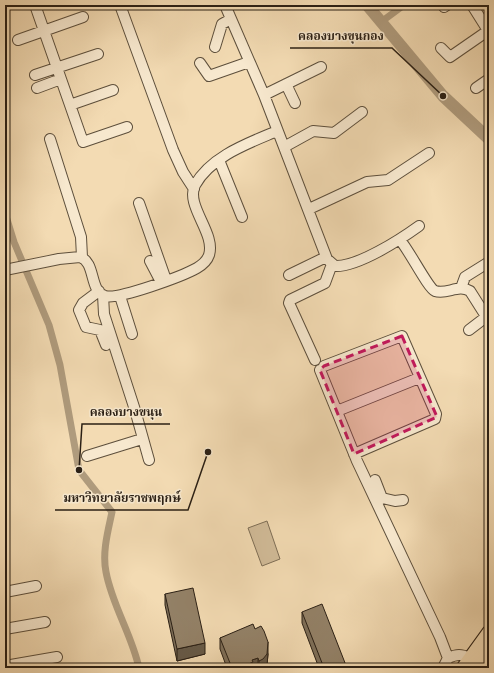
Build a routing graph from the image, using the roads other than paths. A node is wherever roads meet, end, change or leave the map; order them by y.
1 (35, 5) edge
2 (120, 5) edge
3 (225, 5) edge
4 (472, 5) edge
5 (83, 17) dead end
6 (231, 19) junction
7 (44, 30) junction
8 (489, 31) edge
9 (18, 40) dead end
10 (215, 47) dead end
11 (441, 48) dead end
12 (98, 54) dead end
13 (249, 62) junction
14 (200, 63) dead end
15 (57, 67) junction
16 (321, 67) dead end
17 (35, 75) dead end
18 (61, 79) junction
19 (489, 79) edge
20 (286, 84) junction
21 (37, 88) dead end
22 (476, 88) dead end
23 (113, 90) dead end
24 (264, 95) junction
25 (295, 103) dead end
26 (70, 105) junction
27 (362, 112) dead end
28 (127, 127) dead end
29 (278, 131) junction
30 (50, 139) dead end
31 (284, 148) junction
32 (429, 153) dead end
33 (220, 160) junction
34 (194, 189) junction
35 (139, 203) dead end
36 (308, 209) junction
37 (242, 217) dead end
38 (419, 226) dead end
39 (400, 240) junction
40 (82, 257) junction
41 (150, 261) dead end
42 (329, 261) junction
43 (489, 262) edge
44 (9, 269) edge
45 (289, 275) dead end
46 (163, 281) junction
47 (461, 288) junction
48 (101, 293) junction
49 (120, 296) junction
50 (488, 319) edge
51 (469, 330) dead end
52 (132, 334) dead end
53 (106, 345) dead end
54 (322, 368) junction
55 (419, 378) junction
56 (337, 411) junction
57 (142, 440) junction
58 (354, 454) junction
59 (87, 456) dead end
60 (149, 460) dead end
61 (375, 480) dead end
62 (380, 500) junction
63 (403, 500) dead end
64 (36, 586) dead end
65 (5, 592) edge
66 (45, 622) dead end
67 (5, 629) edge
68 (489, 632) edge
69 (489, 654) edge
70 (57, 657) dead end
71 (448, 658) junction
72 (466, 663) edge
73 (5, 666) edge
74 (443, 668) edge
75 (479, 668) edge

1 - 7 street
2 - 34 street
3 - 6 street
4 - 8 street
5 - 7 street
6 - 10 street
6 - 13 street
7 - 9 street
7 - 15 street
8 - 11 street
12 - 15 street
13 - 14 street
13 - 24 street
15 - 17 street
15 - 18 street
16 - 20 street
18 - 21 street
18 - 26 street
19 - 22 street
20 - 24 street
20 - 25 street
23 - 26 street
24 - 29 street
26 - 28 street
27 - 31 street
29 - 31 street
29 - 33 street
30 - 40 street
31 - 36 street
32 - 36 street
33 - 34 street
33 - 37 street
34 - 46 street
35 - 46 street
36 - 42 street
38 - 39 street
39 - 42 street
39 - 47 street
40 - 44 street
40 - 48 street
41 - 46 street
42 - 45 street
42 - 54 street
43 - 47 street
46 - 49 street
47 - 50 street
48 - 49 street
48 - 53 street
48 - 57 street
49 - 52 street
50 - 51 street
54 - 55 street
54 - 56 street
55 - 56 street
55 - 58 street
56 - 58 street
57 - 59 street
57 - 60 street
58 - 62 street
61 - 62 street
62 - 63 street
62 - 71 street
64 - 65 street
66 - 67 street
68 - 72 main road
69 - 75 main road
70 - 73 street
71 - 72 street
71 - 74 street

